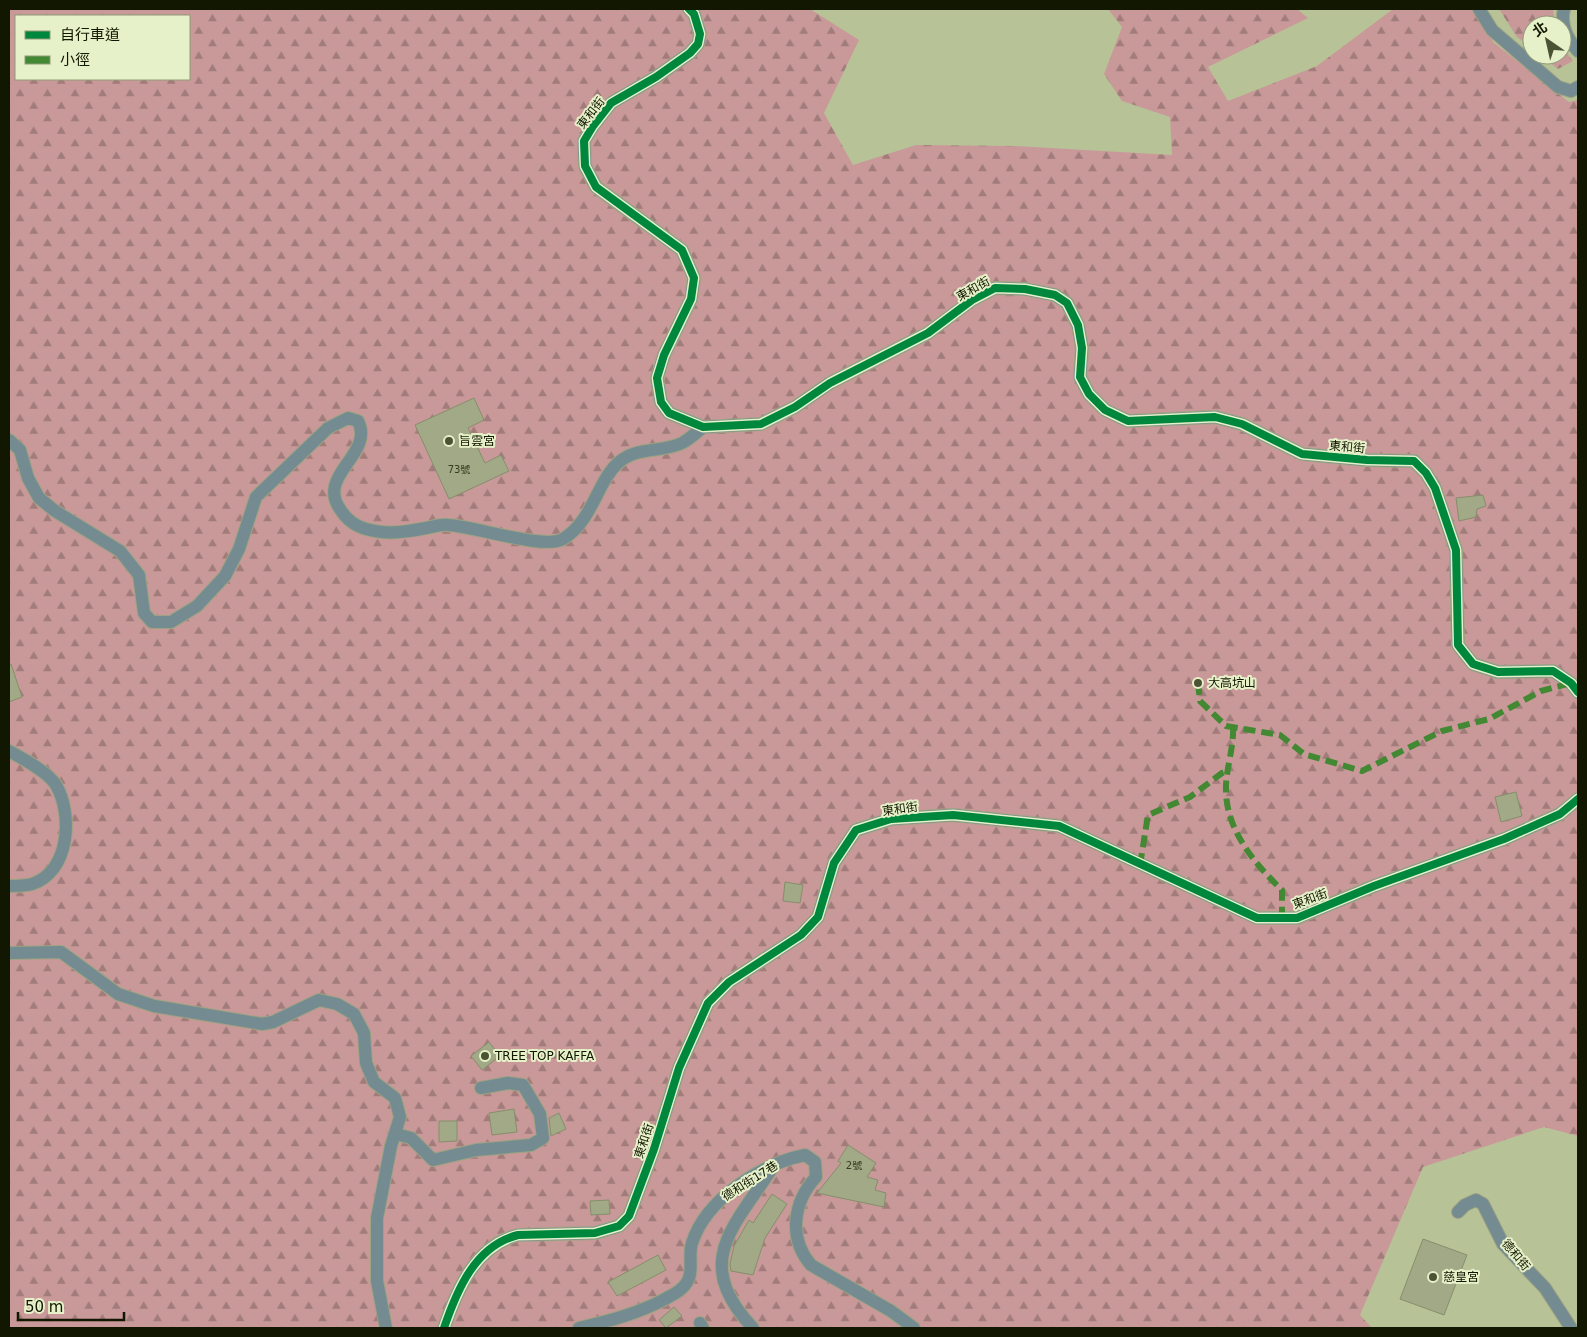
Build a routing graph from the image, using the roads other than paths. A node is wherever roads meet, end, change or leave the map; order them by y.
1 (689, 9) edge
2 (1479, 9) edge
3 (1564, 9) edge
4 (1578, 51) edge
5 (1578, 87) edge
6 (703, 427) junction
7 (9, 440) edge
8 (1578, 692) edge
9 (9, 752) edge
10 (1578, 799) edge
11 (9, 886) edge
12 (9, 953) edge
13 (481, 1088) dead end
14 (396, 1134) junction
15 (774, 1165) junction
16 (1458, 1212) dead end
17 (386, 1328) edge
18 (444, 1328) edge
19 (578, 1328) edge
20 (753, 1328) edge
21 (914, 1328) edge
22 (1571, 1328) edge

1 - 6 street, 東和街
2 - 5 street
3 - 4 street
6 - 7 street
6 - 8 street, 東和街
9 - 11 street
10 - 18 street, 東和街
12 - 14 street
13 - 14 street
14 - 17 street
15 - 19 street, 德和街17巷
15 - 20 street
15 - 21 street, 德和街17巷
16 - 22 street, 德和街

